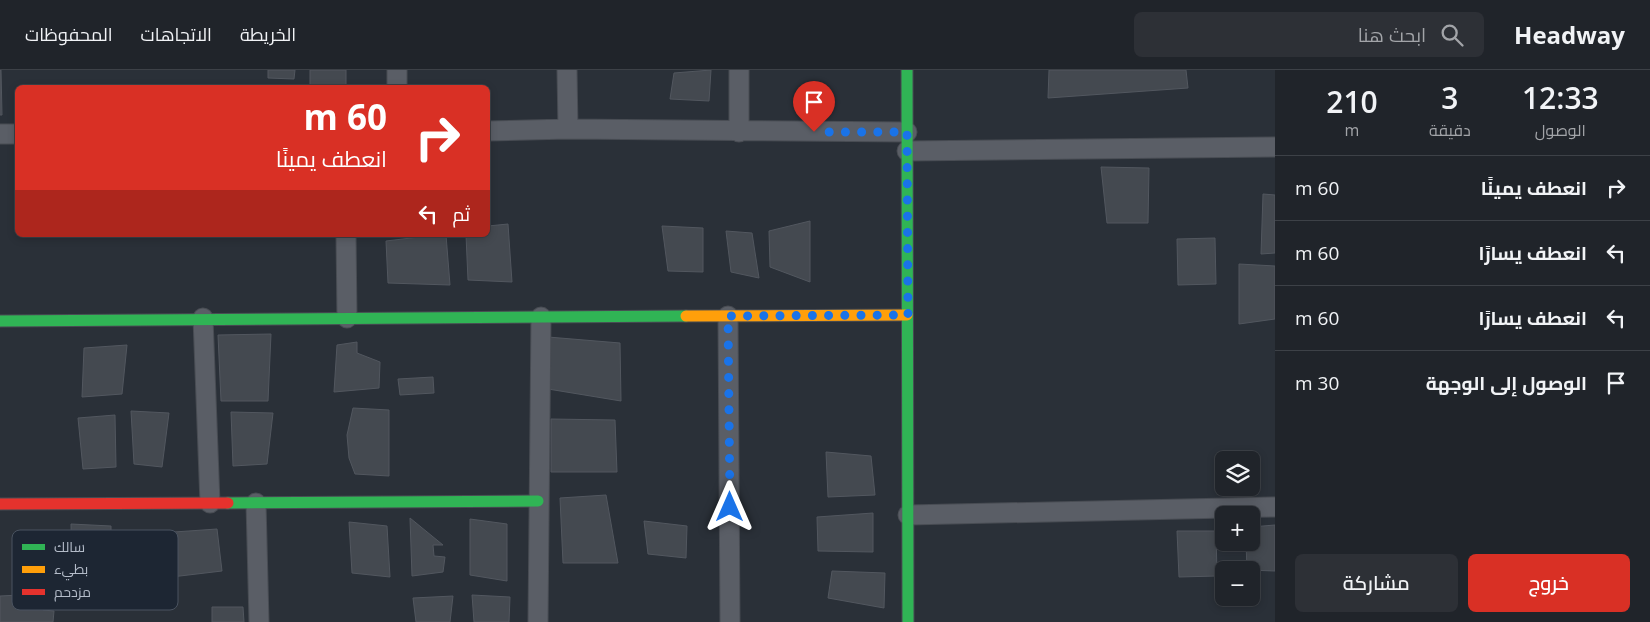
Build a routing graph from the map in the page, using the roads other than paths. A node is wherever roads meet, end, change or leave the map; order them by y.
1 (397, 70) edge
2 (567, 70) edge
3 (739, 70) edge
4 (907, 70) edge
5 (397, 85) edge
6 (568, 129) junction
7 (490, 132) edge
8 (739, 132) junction
9 (907, 132) junction
10 (0, 134) edge
11 (15, 134) edge
12 (1275, 147) edge
13 (908, 151) junction
14 (346, 237) edge
15 (908, 315) junction
16 (728, 316) junction
17 (541, 317) junction
18 (203, 318) junction
19 (347, 318) junction
20 (0, 322) edge
21 (538, 501) junction
22 (210, 503) junction
23 (256, 503) junction
24 (0, 504) edge
25 (1275, 507) edge
26 (908, 516) junction
27 (259, 622) edge
28 (538, 622) edge
29 (730, 622) edge
30 (908, 622) edge

1 - 5 street
2 - 6 street
3 - 8 street
4 - 9 street
6 - 7 street
6 - 8 street
8 - 9 street
9 - 13 street
10 - 11 street
12 - 13 street
13 - 15 street
14 - 19 street
15 - 16 street
15 - 26 street
16 - 17 street
16 - 29 street
17 - 19 street
17 - 21 street
18 - 19 street
18 - 20 street
18 - 22 street
21 - 23 street
21 - 28 street
22 - 23 street
22 - 24 street
23 - 27 street
25 - 26 street
26 - 30 street

